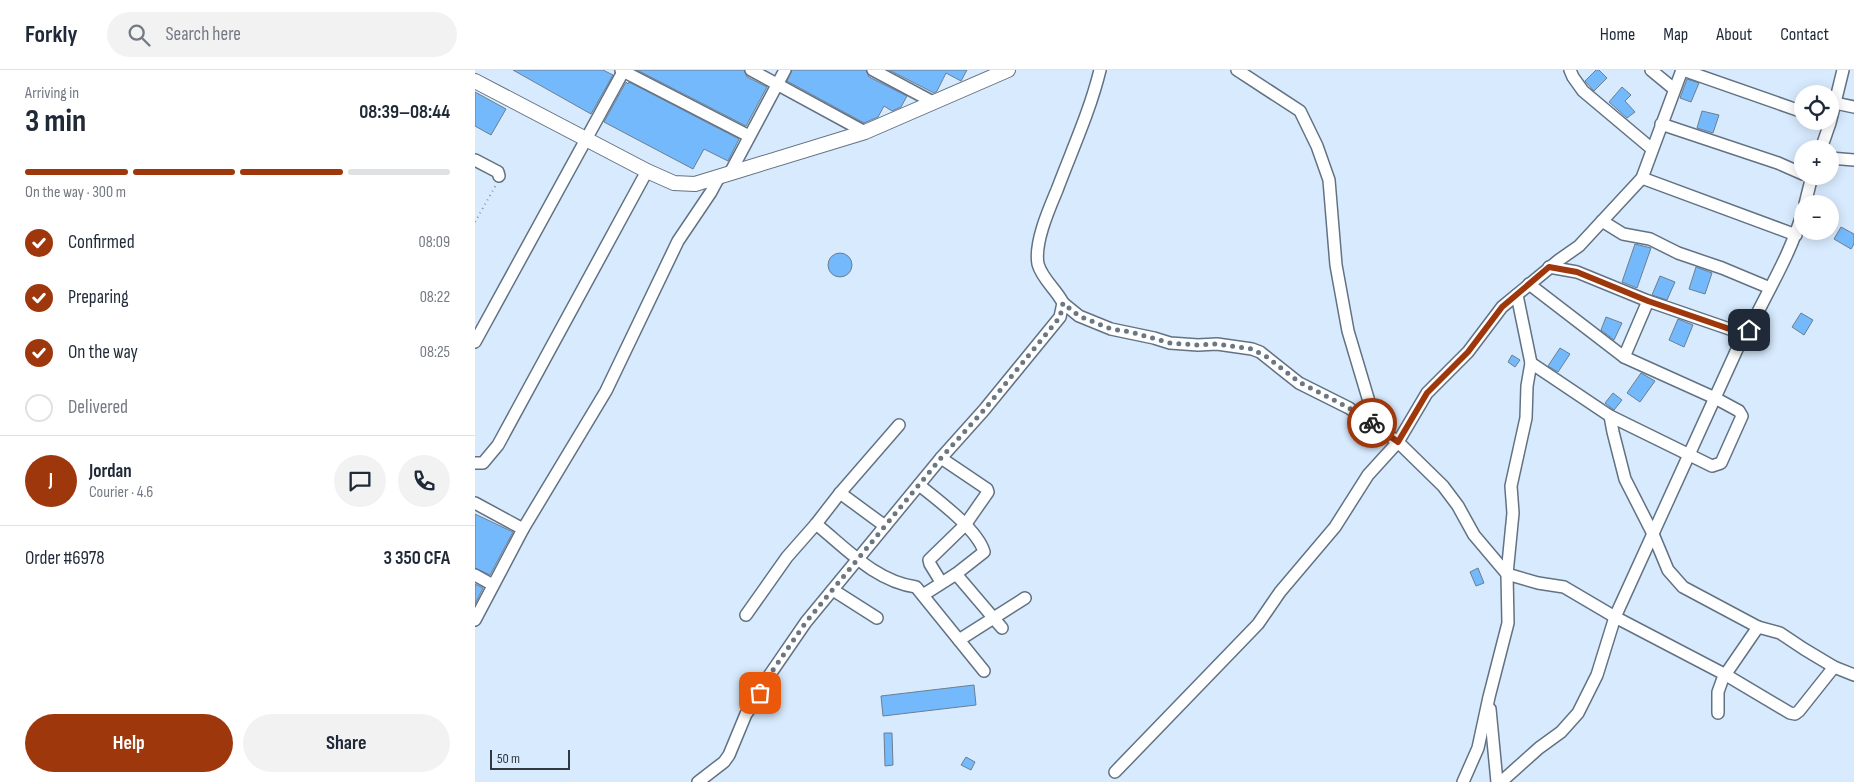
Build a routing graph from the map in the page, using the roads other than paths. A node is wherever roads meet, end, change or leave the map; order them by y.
1 (623, 70) edge
2 (751, 70) edge
3 (785, 70) edge
4 (873, 70) edge
5 (1006, 70) edge
6 (1100, 70) edge
7 (1237, 70) edge
8 (1570, 70) edge
9 (1651, 70) edge
10 (1682, 70) edge
11 (1843, 70) edge
12 (475, 81) edge
13 (777, 84) junction
14 (1839, 86) edge
15 (1674, 89) junction
16 (933, 102) junction
17 (1839, 104) edge
18 (1854, 107) edge
19 (1794, 109) edge
20 (1661, 124) junction
21 (865, 132) junction
22 (749, 136) junction
23 (586, 140) junction
24 (1652, 149) junction
25 (1839, 159) edge
26 (475, 160) edge
27 (1854, 160) edge
28 (1794, 170) edge
29 (647, 171) junction
30 (724, 175) junction
31 (499, 176) road end
32 (1642, 178) junction
33 (1602, 221) junction
34 (1794, 234) edge
35 (1794, 239) edge
36 (1579, 246) junction
37 (1549, 267) junction
38 (1577, 272) junction
39 (1529, 284) junction
40 (1770, 288) junction
41 (1517, 295) junction
42 (1648, 301) junction
43 (1063, 303) junction
44 (1744, 334) junction
45 (475, 342) edge
46 (1624, 357) junction
47 (1531, 363) junction
48 (1715, 398) junction
49 (1610, 416) junction
50 (899, 425) dead end
51 (1376, 425) junction
52 (1398, 442) junction
53 (1689, 455) junction
54 (941, 458) junction
55 (475, 463) edge
56 (919, 486) junction
57 (840, 493) junction
58 (475, 504) edge
59 (816, 524) junction
60 (965, 524) junction
61 (885, 526) junction
62 (523, 529) junction
63 (1653, 534) junction
64 (858, 560) junction
65 (956, 574) junction
66 (1507, 574) junction
67 (475, 575) edge
68 (941, 582) junction
69 (493, 584) junction
70 (833, 590) junction
71 (923, 595) junction
72 (1025, 598) dead end
73 (746, 614) dead end
74 (993, 617) junction
75 (1615, 617) junction
76 (877, 618) dead end
77 (475, 620) edge
78 (1758, 627) junction
79 (1002, 628) dead end
80 (959, 640) junction
81 (1834, 667) junction
82 (983, 671) dead end
83 (1726, 675) junction
84 (1854, 675) edge
85 (1489, 697) junction
86 (1719, 713) dead end
87 (1115, 772) dead end
88 (698, 782) edge
89 (1463, 782) edge
90 (1497, 782) edge
91 (1501, 782) edge

1 - 22 street
1 - 23 street
2 - 13 street
3 - 13 street
4 - 16 street
5 - 16 street
6 - 43 street
7 - 51 street
8 - 24 street
9 - 15 street
10 - 15 street
10 - 19 street
11 - 14 street
12 - 23 street
13 - 21 street
13 - 22 street
15 - 20 street
16 - 21 street
17 - 18 street
20 - 24 street
20 - 28 street
21 - 30 street
22 - 30 street
23 - 29 street
23 - 45 street
24 - 32 street
25 - 27 street
26 - 31 street
29 - 30 street
29 - 55 street
30 - 62 street
32 - 33 street
32 - 34 street
33 - 36 street
33 - 40 street
35 - 40 street
36 - 37 street
36 - 38 street
37 - 38 street
37 - 39 street
38 - 42 street
39 - 41 street
39 - 46 street
40 - 44 street
41 - 47 street
41 - 52 street
42 - 44 street
42 - 46 street
43 - 51 street
43 - 54 street
44 - 48 street
46 - 48 street
47 - 49 street
47 - 66 street
48 - 53 street
48 - 53 street
49 - 53 street
49 - 63 street
50 - 57 street
51 - 52 street
52 - 66 street
52 - 87 street
53 - 63 street
54 - 56 street
54 - 60 street
56 - 60 street
56 - 61 street
57 - 59 street
57 - 61 street
58 - 62 street
59 - 64 street
59 - 73 street
60 - 65 street
60 - 68 street
61 - 64 street
62 - 69 street
63 - 75 street
63 - 78 street
64 - 70 street
64 - 71 street
65 - 68 street
65 - 74 street
66 - 75 street
66 - 85 street
67 - 69 street
68 - 71 street
69 - 77 street
70 - 76 street
70 - 88 street
71 - 80 street
72 - 74 street
74 - 79 street
74 - 80 street
75 - 83 street
75 - 91 street
78 - 81 street
78 - 83 street
80 - 82 street
81 - 83 street
81 - 84 street
83 - 86 street
85 - 89 street
85 - 90 street

